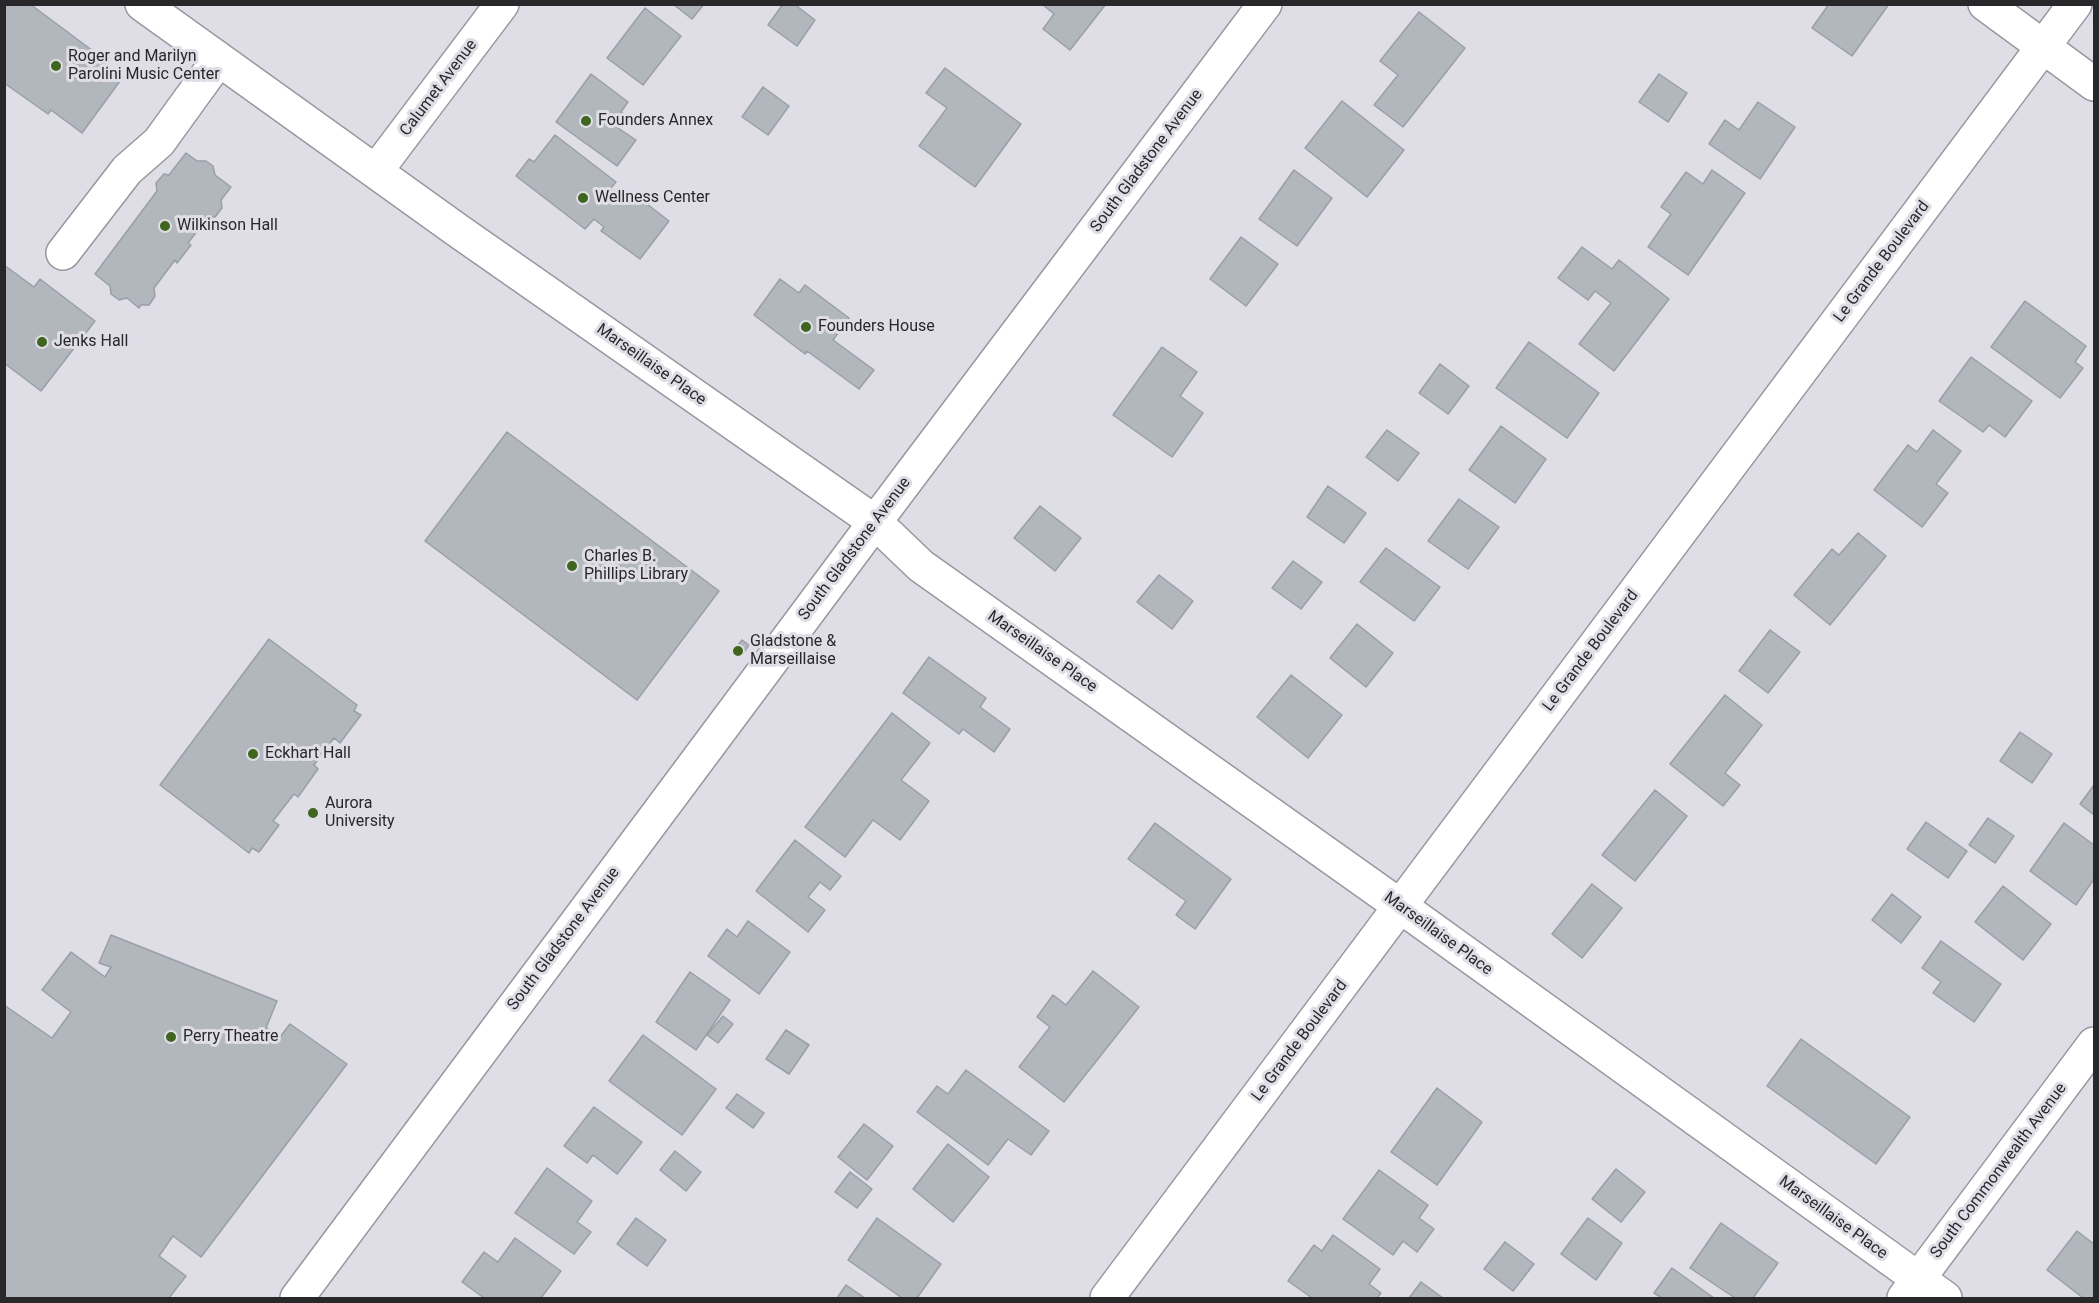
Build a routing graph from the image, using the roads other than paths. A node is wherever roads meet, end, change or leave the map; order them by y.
1 (142, 4) edge
2 (502, 4) edge
3 (1264, 4) edge
4 (1985, 4) edge
5 (2075, 4) edge
6 (2043, 47) junction
7 (219, 59) junction
8 (2094, 84) edge
9 (376, 171) junction
10 (63, 253) dead end
11 (875, 522) junction
12 (1400, 906) junction
13 (2094, 1044) edge
14 (1911, 1289) edge
15 (297, 1299) edge
16 (1107, 1299) edge
17 (1945, 1299) edge

1 - 7 street, Marseillaise Place
2 - 9 street, Calumet Avenue
3 - 11 street, South Gladstone Avenue
4 - 6 street
5 - 6 street, Le Grande Boulevard
6 - 8 street
6 - 12 street, Le Grande Boulevard
7 - 9 street, Marseillaise Place
7 - 10 street
9 - 11 street, Marseillaise Place
11 - 12 street, Marseillaise Place
11 - 15 street, South Gladstone Avenue
12 - 14 street, Marseillaise Place
12 - 16 street, Le Grande Boulevard
13 - 14 street, South Commonwealth Avenue
14 - 17 street, Marseillaise Place

